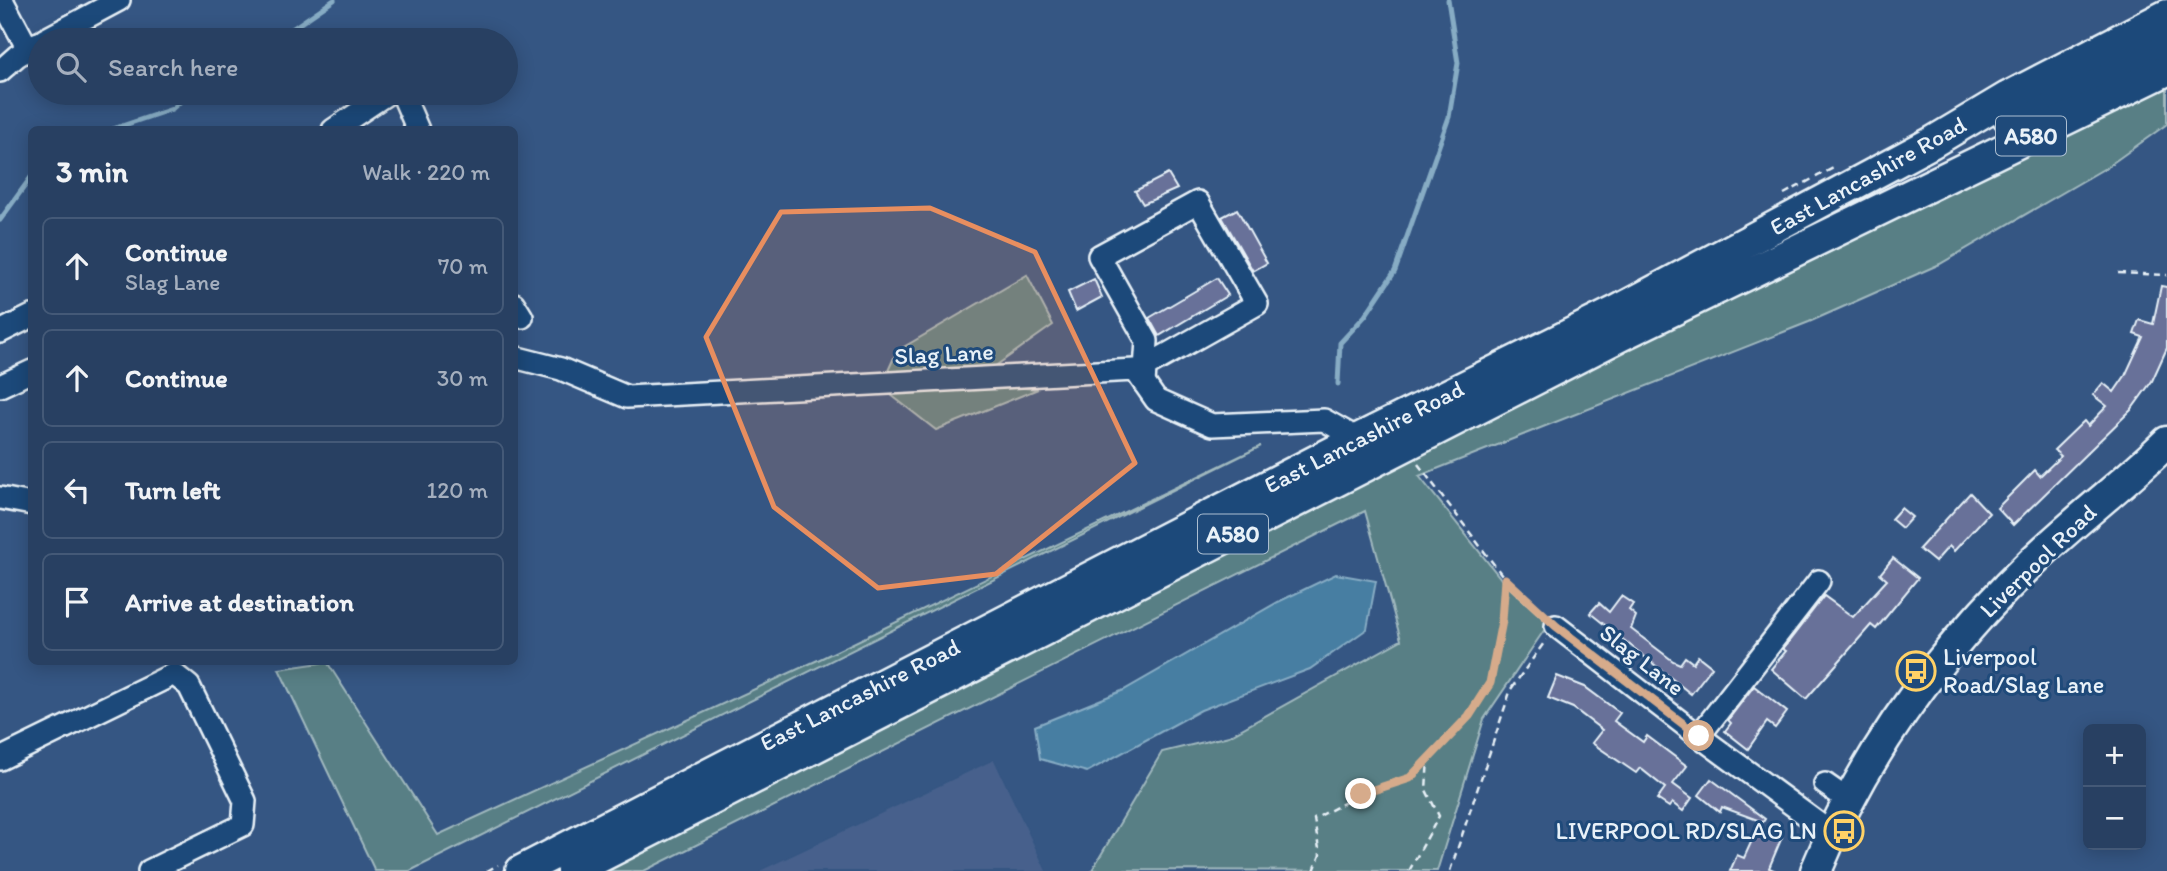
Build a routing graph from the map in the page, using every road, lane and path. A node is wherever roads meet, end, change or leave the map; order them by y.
1 (2, 0) edge
2 (119, 0) edge
3 (2167, 15) edge
4 (67, 28) edge
5 (28, 32) edge
6 (2167, 42) edge
7 (28, 51) edge
8 (2167, 70) edge
9 (0, 71) edge
10 (370, 105) edge
11 (407, 105) edge
12 (339, 126) edge
13 (416, 126) edge
14 (1931, 143) junction
15 (2118, 273) dead end
16 (2167, 275) edge
17 (28, 318) edge
18 (0, 332) edge
19 (518, 358) edge
20 (28, 373) edge
21 (1144, 375) junction
22 (0, 386) edge
23 (1382, 442) junction
24 (2167, 442) edge
25 (0, 498) edge
26 (28, 503) edge
27 (1505, 579) junction
28 (1819, 580) dead end
29 (1556, 626) junction
30 (0, 735) edge
31 (1699, 736) junction
32 (5, 757) edge
33 (1428, 758) junction
34 (1832, 833) junction
35 (149, 871) edge
36 (521, 871) edge
37 (572, 871) edge
38 (1314, 871) edge
39 (1409, 871) edge
40 (1450, 871) edge
41 (1816, 871) edge

1 - 5 street
2 - 4 street
3 - 14 highway, East Lancashire Road / A580
6 - 14 highway
7 - 9 street
8 - 23 highway, East Lancashire Road / A580
10 - 12 street
11 - 13 street
14 - 23 highway, East Lancashire Road / A580
15 - 16 path
17 - 18 street
19 - 21 street, Slag Lane
20 - 22 street
21 - 21 street
21 - 23 street, Slag Lane
23 - 27 path
23 - 36 highway, East Lancashire Road / A580
23 - 37 highway, East Lancashire Road / A580
24 - 34 highway, Liverpool Road
25 - 26 street
27 - 29 path
27 - 33 path
28 - 31 street
29 - 31 street, Slag Lane
29 - 40 path
30 - 32 street
31 - 34 street, Slag Lane
32 - 35 street
33 - 38 path
33 - 39 path
34 - 41 highway, Liverpool Road

